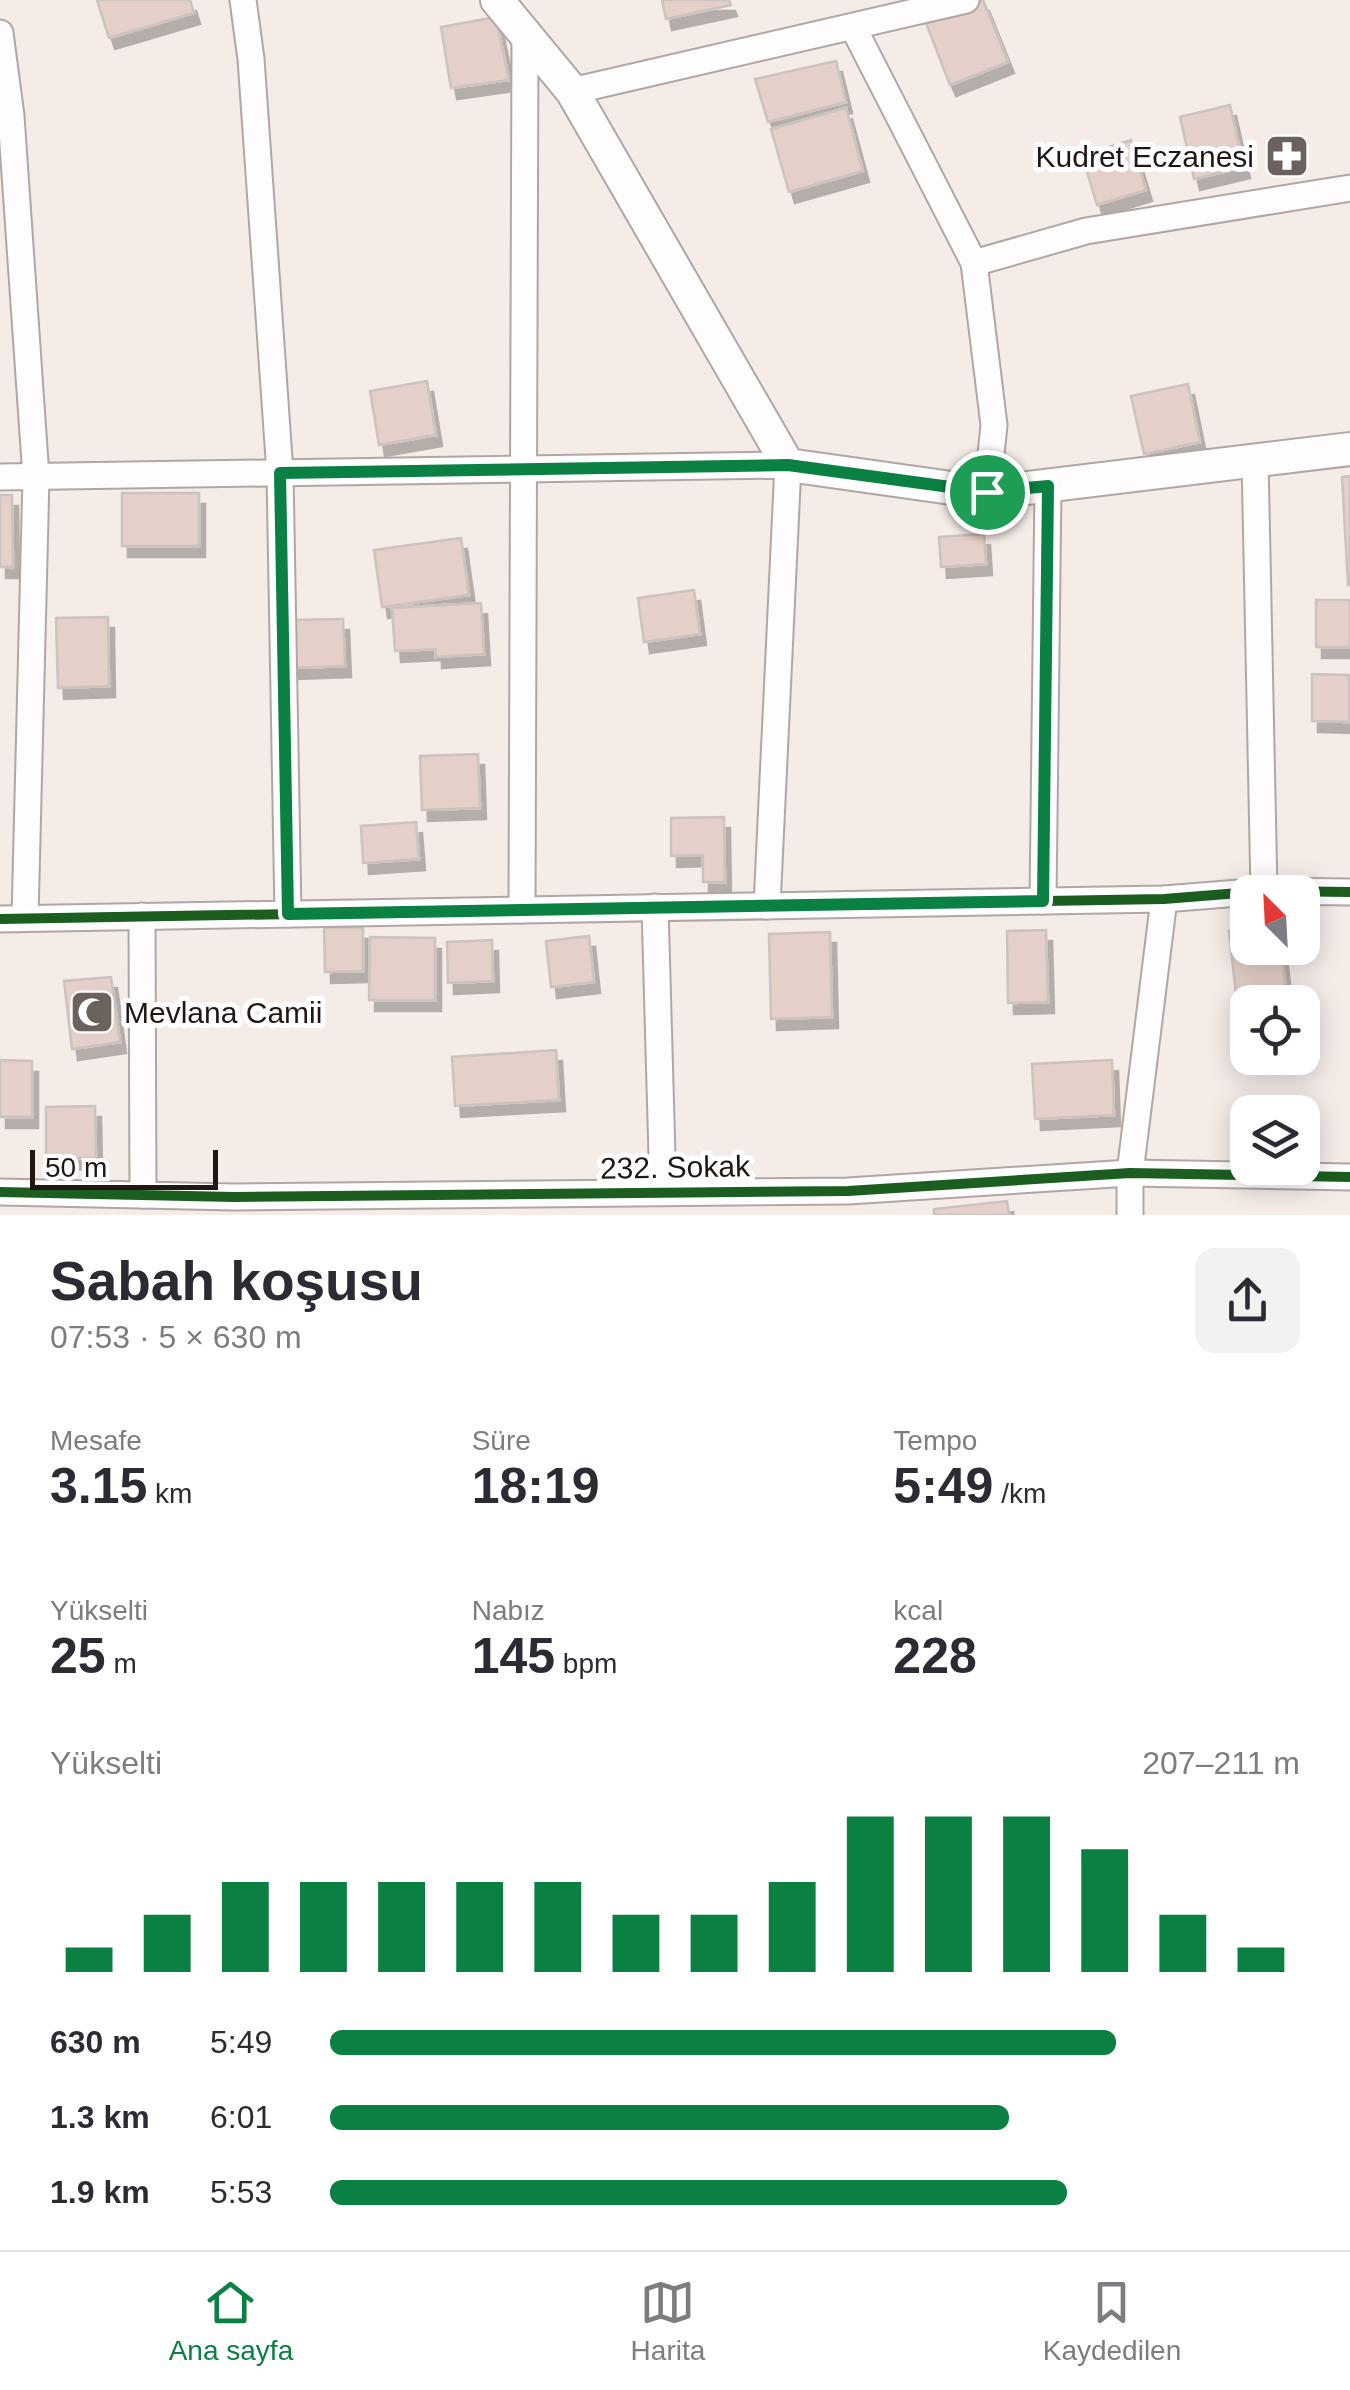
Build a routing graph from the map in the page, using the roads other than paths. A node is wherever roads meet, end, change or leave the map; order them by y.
1 (243, 0) edge
2 (497, 0) edge
3 (966, 0) edge
4 (853, 27) junction
5 (0, 33) edge
6 (525, 40) junction
7 (572, 91) junction
8 (1350, 188) edge
9 (974, 263) junction
10 (1350, 450) edge
11 (1254, 459) junction
12 (788, 465) junction
13 (522, 469) junction
14 (280, 473) junction
15 (0, 477) edge
16 (36, 477) junction
17 (1048, 486) junction
18 (987, 492) junction
19 (1264, 875) edge
20 (1320, 892) edge
21 (1350, 892) edge
22 (1230, 894) edge
23 (1164, 899) junction
24 (1043, 901) junction
25 (767, 906) junction
26 (656, 908) junction
27 (522, 910) junction
28 (288, 914) junction
29 (142, 916) junction
30 (12, 918) edge
31 (1130, 1172) junction
32 (1350, 1178) edge
33 (0, 1192) edge
34 (663, 1192) junction
35 (142, 1195) junction
36 (1130, 1215) edge

1 - 14 street
2 - 6 street
3 - 4 street
4 - 7 street
4 - 9 street
5 - 16 street
6 - 7 street
6 - 13 street
7 - 12 street
8 - 9 street
9 - 18 street
10 - 11 street
11 - 17 street
11 - 19 street
12 - 13 street
12 - 18 street
12 - 25 street
13 - 14 street
13 - 27 street
14 - 16 street
14 - 28 street
15 - 16 street
16 - 30 street
17 - 18 street
17 - 24 street
20 - 21 street
22 - 23 street
23 - 24 street
23 - 31 street
24 - 25 street
25 - 26 street
26 - 27 street
26 - 34 street
27 - 28 street
28 - 29 street
29 - 30 street
29 - 35 street
31 - 32 street, 232. Sokak
31 - 34 street, 232. Sokak
31 - 36 street
33 - 35 street, 232. Sokak
34 - 35 street, 232. Sokak

